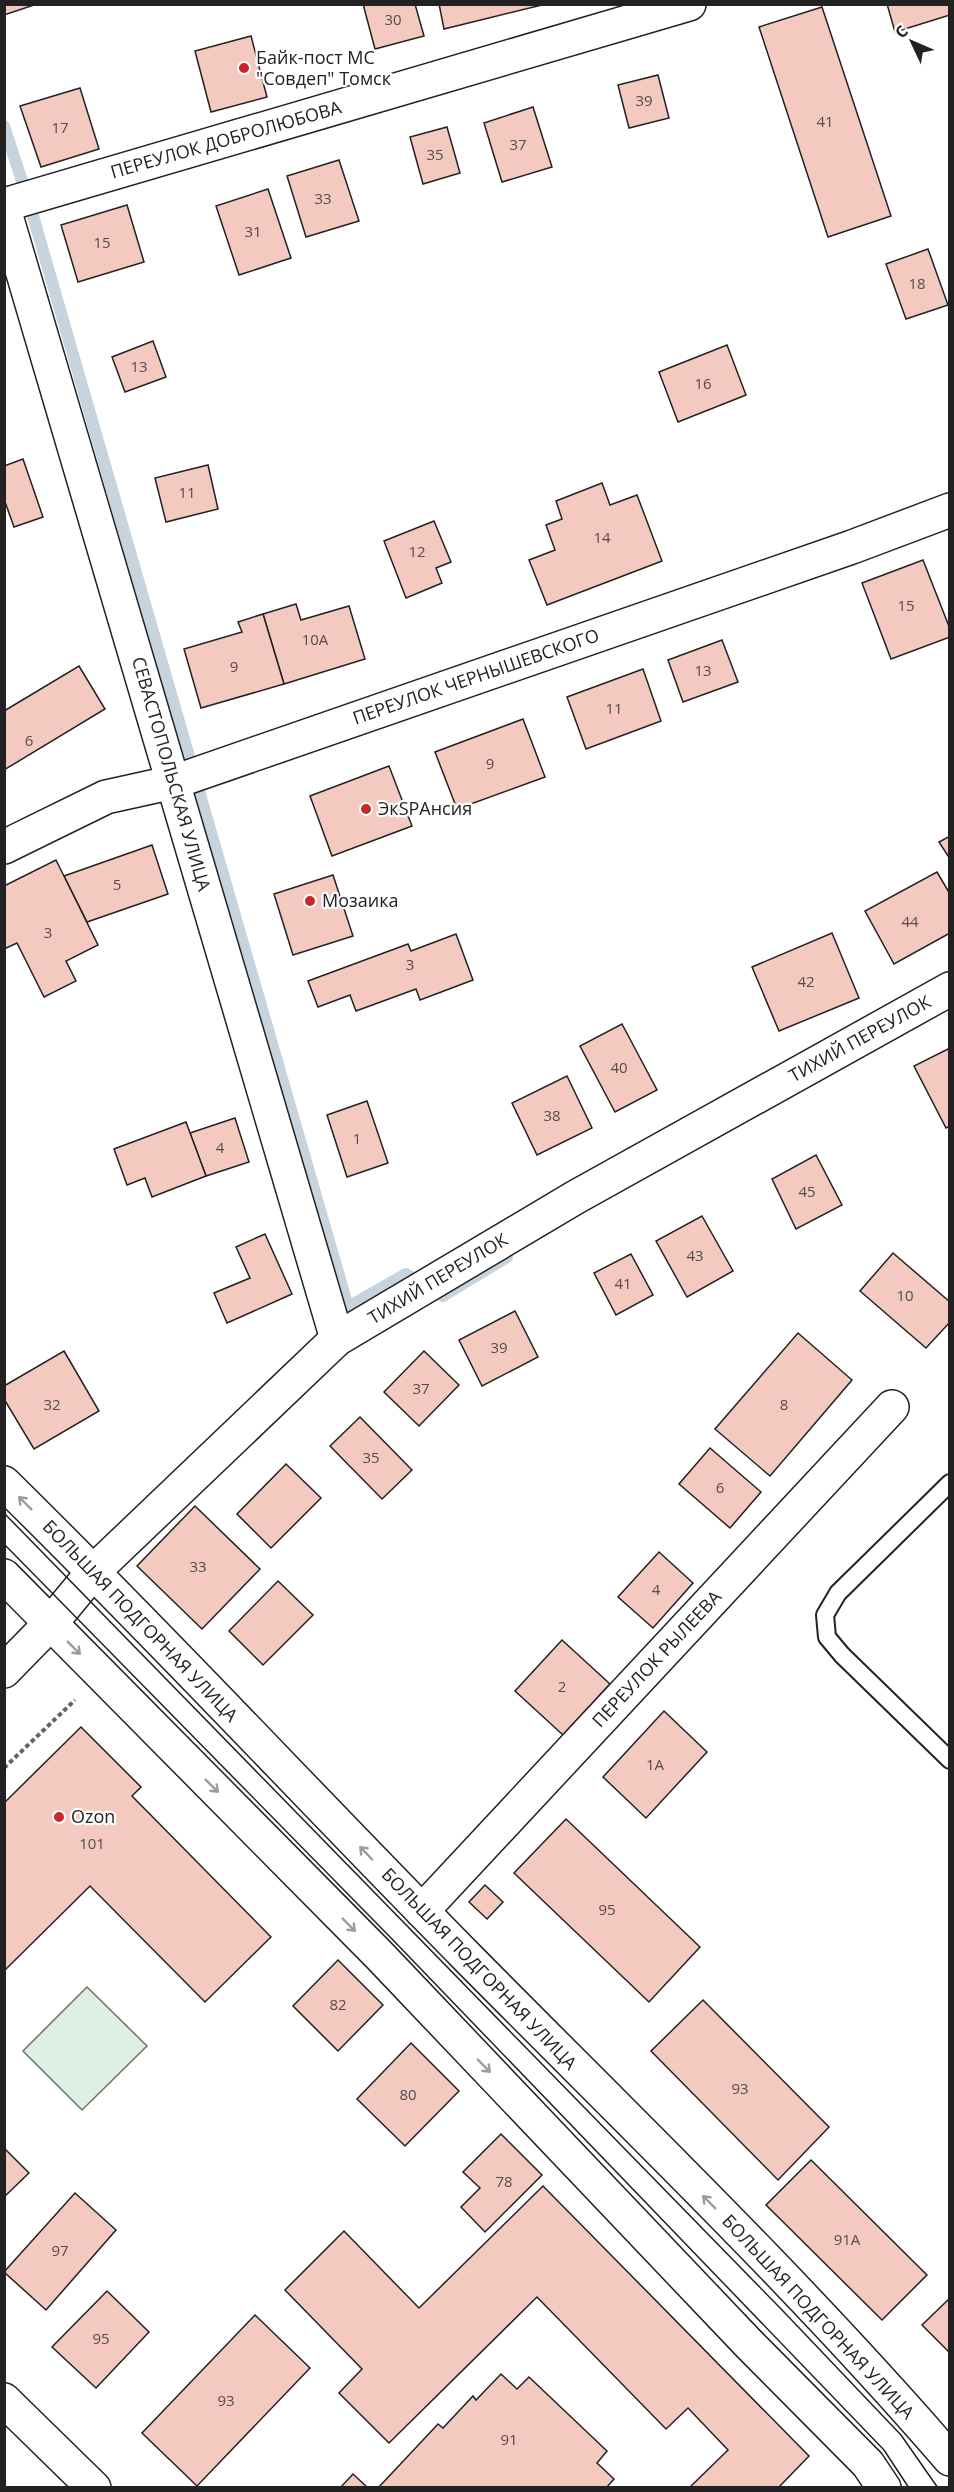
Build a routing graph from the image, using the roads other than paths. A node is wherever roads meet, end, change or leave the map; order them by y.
1 (689, 4) edge
2 (4, 207) edge
3 (950, 510) edge
4 (174, 782) junction
5 (4, 847) edge
6 (950, 989) edge
7 (337, 1339) junction
8 (892, 1407) dead end
9 (4, 1483) edge
10 (950, 1483) edge
11 (94, 1572) junction
12 (4, 1576) edge
13 (50, 1624) junction
14 (4, 1671) edge
15 (950, 1760) edge
16 (422, 1911) junction
17 (4, 2400) edge
18 (950, 2459) edge
19 (94, 2487) edge
20 (884, 2487) edge

1 - 2 street, ПЕРЕУЛОК ДОБРОЛЮБОВА
2 - 4 street, СЕВАСТОПОЛЬСКАЯ УЛИЦА
3 - 4 street, ПЕРЕУЛОК ЧЕРНЫШЕВСКОГО
4 - 5 street, ПЕРЕУЛОК ЧЕРНЫШЕВСКОГО
4 - 7 street, СЕВАСТОПОЛЬСКАЯ УЛИЦА
6 - 7 street, ТИХИЙ ПЕРЕУЛОК
7 - 11 street, ТИХИЙ ПЕРЕУЛОК
8 - 16 street, ПЕРЕУЛОК РЫЛЕЕВА
11 -> 9 street, БОЛЬШАЯ ПОДГОРНАЯ УЛИЦА
10 - 15 lane
11 - 13 street, ТИХИЙ ПЕРЕУЛОК
16 -> 11 street, БОЛЬШАЯ ПОДГОРНАЯ УЛИЦА
12 - 13 street
13 - 14 street, ТИХИЙ ПЕРЕУЛОК
13 -> 20 street
18 -> 16 street, БОЛЬШАЯ ПОДГОРНАЯ УЛИЦА
17 - 19 street

